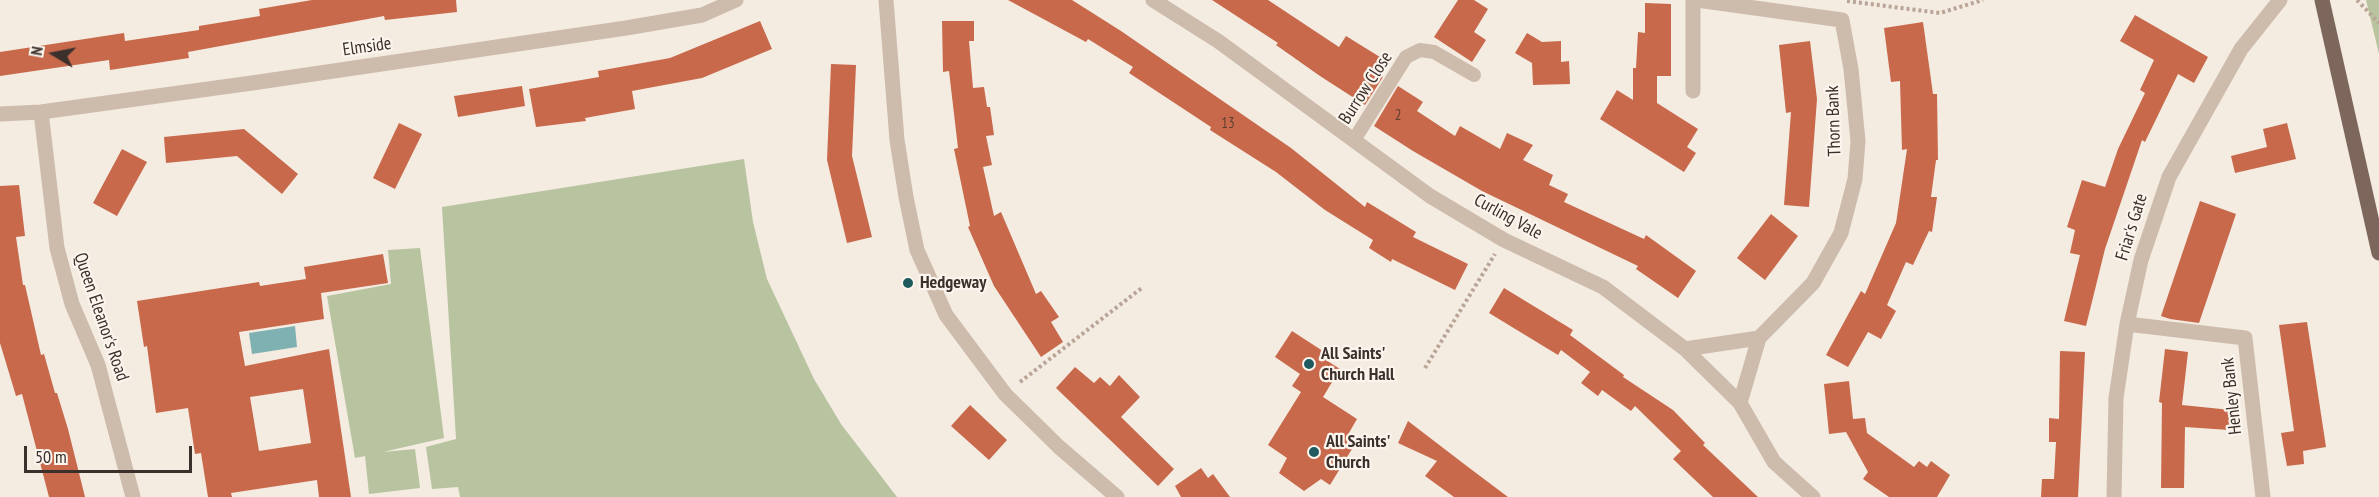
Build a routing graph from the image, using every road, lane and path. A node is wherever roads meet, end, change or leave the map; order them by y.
1 (736, 0) edge
2 (886, 0) edge
3 (1153, 0) edge
4 (1692, 0) edge
5 (1697, 0) edge
6 (1983, 0) edge
7 (2280, 0) edge
8 (2322, 0) edge
9 (2357, 0) edge
10 (1849, 1) edge
11 (2379, 23) edge
12 (1474, 75) dead end
13 (1693, 91) dead end
14 (41, 112) junction
15 (0, 114) edge
16 (1354, 140) junction
17 (1504, 240) junction
18 (2379, 253) edge
19 (1143, 287) dead end
20 (2127, 324) junction
21 (1760, 338) junction
22 (1685, 349) junction
23 (1425, 369) dead end
24 (1005, 394) junction
25 (1740, 403) junction
26 (133, 497) edge
27 (1117, 497) edge
28 (1813, 497) edge
29 (2114, 497) edge
30 (2263, 497) edge

1 - 14 street, Elmside
2 - 24 street
3 - 16 street, Curling Vale
4 - 13 street
5 - 21 street, Thorn Bank
6 - 10 path
7 - 20 street, Friar's Gate
8 - 18 main road
9 - 11 path
12 - 16 lane, Burrow Close
14 - 15 street, Elmside
14 - 26 street, Queen Eleanor's Road
16 - 17 street, Curling Vale
17 - 22 street, Curling Vale
17 - 23 path
19 - 24 path
20 - 29 street, Friar's Gate
20 - 30 street, Henley Bank
21 - 22 street
21 - 25 street, Thorn Bank
22 - 25 street, Curling Vale
24 - 27 street
25 - 28 street, Curling Vale

